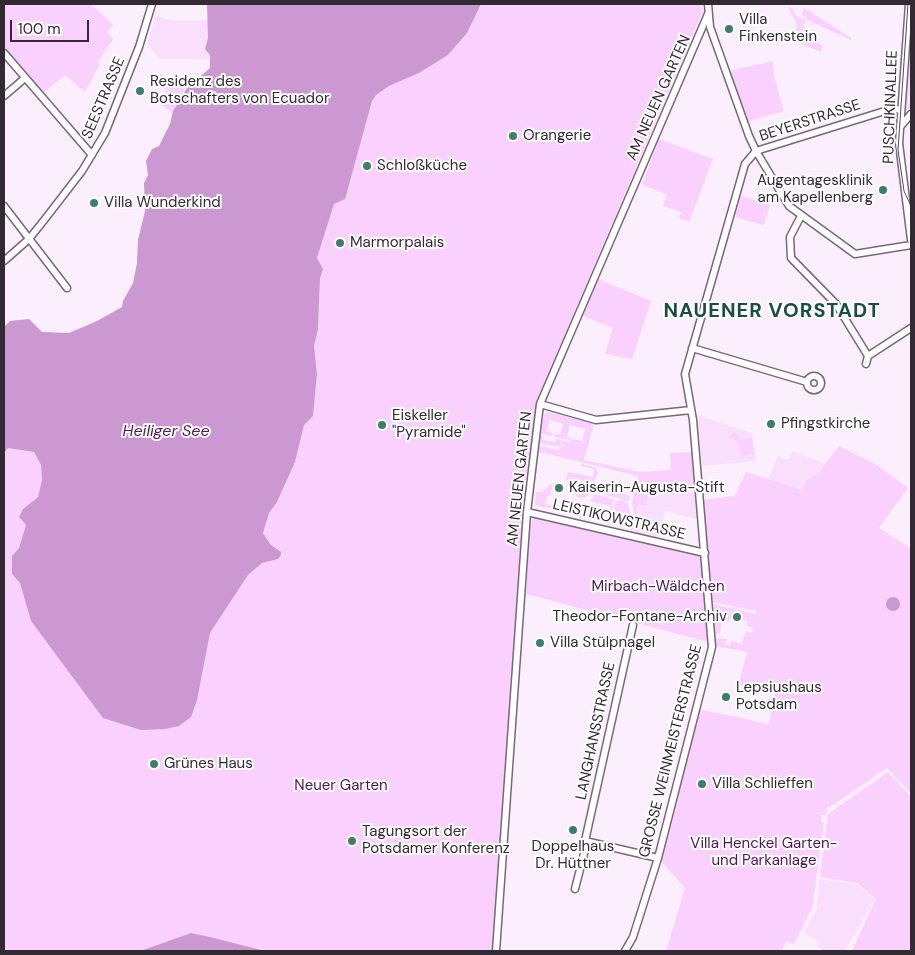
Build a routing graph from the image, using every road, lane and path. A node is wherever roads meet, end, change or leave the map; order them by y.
1 (152, 4) edge
2 (708, 4) edge
3 (909, 4) edge
4 (708, 14) junction
5 (4, 53) edge
6 (25, 78) junction
7 (4, 96) edge
8 (901, 109) junction
9 (911, 114) edge
10 (900, 126) junction
11 (756, 151) junction
12 (92, 155) junction
13 (4, 206) edge
14 (801, 216) junction
15 (29, 238) junction
16 (911, 240) edge
17 (911, 246) edge
18 (4, 261) edge
19 (67, 288) dead end
20 (911, 328) edge
21 (692, 348) junction
22 (868, 356) junction
23 (866, 364) dead end
24 (807, 382) dead end
25 (540, 404) junction
26 (691, 410) junction
27 (527, 512) junction
28 (705, 553) junction
29 (633, 624) dead end
30 (587, 842) junction
31 (658, 858) junction
32 (575, 889) dead end
33 (496, 951) edge
34 (625, 951) edge

1 - 12 street, SEESTRASSE
2 - 4 street
3 - 8 street, PUSCHKINALLEE
4 - 11 street
4 - 25 street, AM NEUEN GARTEN
5 - 6 street
6 - 7 street
6 - 12 street
8 - 10 street, PUSCHKINALLEE
8 - 11 street, BEYERSTRASSE
9 - 10 street
10 - 16 street, PUSCHKINALLEE
11 - 14 street
11 - 21 street, GROSSE WEINMEISTERSTRASSE
12 - 15 street, SEESTRASSE
13 - 15 street
14 - 17 street
14 - 22 street
15 - 18 street, SEESTRASSE
15 - 19 street
20 - 22 street
21 - 24 street
21 - 26 street, GROSSE WEINMEISTERSTRASSE
22 - 23 street
25 - 26 street
25 - 27 street, AM NEUEN GARTEN
26 - 28 street, GROSSE WEINMEISTERSTRASSE
27 - 28 street, LEISTIKOWSTRASSE
27 - 33 street, AM NEUEN GARTEN
28 - 31 street, GROSSE WEINMEISTERSTRASSE
29 - 30 street, LANGHANSSTRASSE
30 - 31 street
30 - 32 street, LANGHANSSTRASSE
31 - 34 street, GROSSE WEINMEISTERSTRASSE

